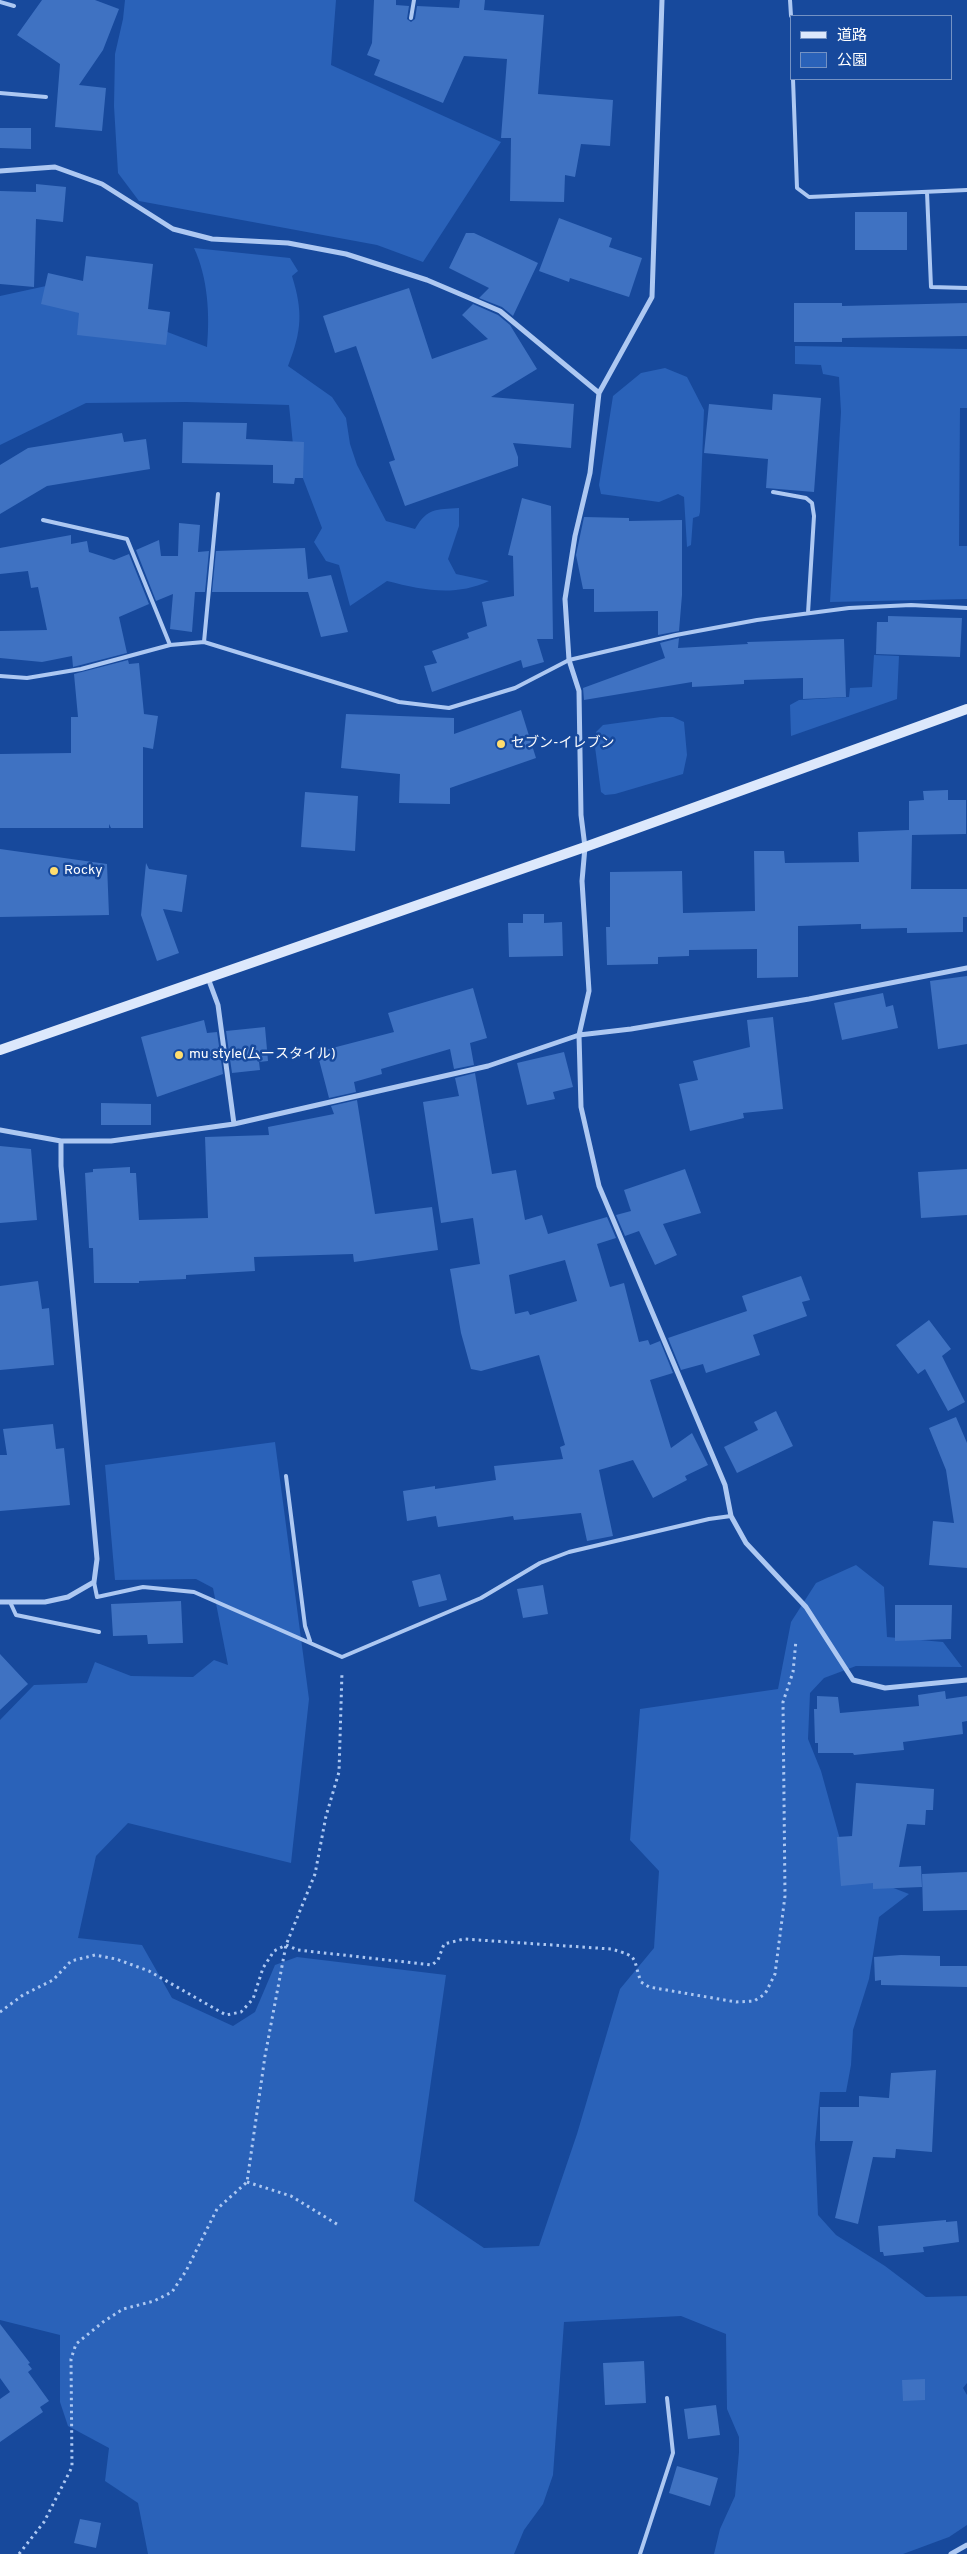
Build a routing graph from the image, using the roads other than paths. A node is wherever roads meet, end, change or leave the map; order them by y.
1 (414, 0) edge
2 (662, 0) edge
3 (790, 0) edge
4 (0, 2) edge
5 (14, 6) dead end
6 (791, 15) edge
7 (411, 18) dead end
8 (793, 80) edge
9 (0, 92) edge
10 (46, 97) dead end
11 (0, 171) edge
12 (967, 190) edge
13 (927, 192) junction
14 (967, 288) edge
15 (599, 393) junction
16 (773, 492) dead end
17 (218, 494) dead end
18 (43, 520) dead end
19 (967, 608) edge
20 (808, 613) junction
21 (204, 642) junction
22 (170, 646) junction
23 (569, 660) junction
24 (0, 676) edge
25 (967, 709) edge
26 (585, 847) junction
27 (967, 968) edge
28 (208, 978) junction
29 (579, 1035) junction
30 (0, 1050) edge
31 (234, 1124) junction
32 (0, 1130) edge
33 (61, 1141) junction
34 (286, 1476) dead end
35 (731, 1516) junction
36 (94, 1582) junction
37 (0, 1602) edge
38 (10, 1602) junction
39 (99, 1632) dead end
40 (310, 1641) junction
41 (967, 1680) edge
42 (667, 2398) dead end
43 (967, 2545) edge
44 (640, 2554) edge
45 (951, 2554) edge

1 - 7 lane
2 - 15 street
3 - 6 lane
4 - 5 lane
8 - 13 lane
9 - 10 lane
11 - 15 street
12 - 13 lane
13 - 14 lane
15 - 23 street
16 - 20 lane
17 - 21 lane
18 - 22 lane
19 - 20 lane
20 - 23 lane
21 - 22 lane
21 - 23 lane
22 - 24 lane
23 - 26 street
25 - 26 street
26 - 28 street
26 - 29 street
27 - 29 street
28 - 30 street
28 - 31 street
29 - 31 street
29 - 35 street
31 - 33 street
32 - 33 street
33 - 36 street
34 - 40 lane
35 - 40 lane
35 - 41 street
36 - 38 street
36 - 40 lane
37 - 38 street
38 - 39 lane
42 - 44 lane
43 - 45 street

